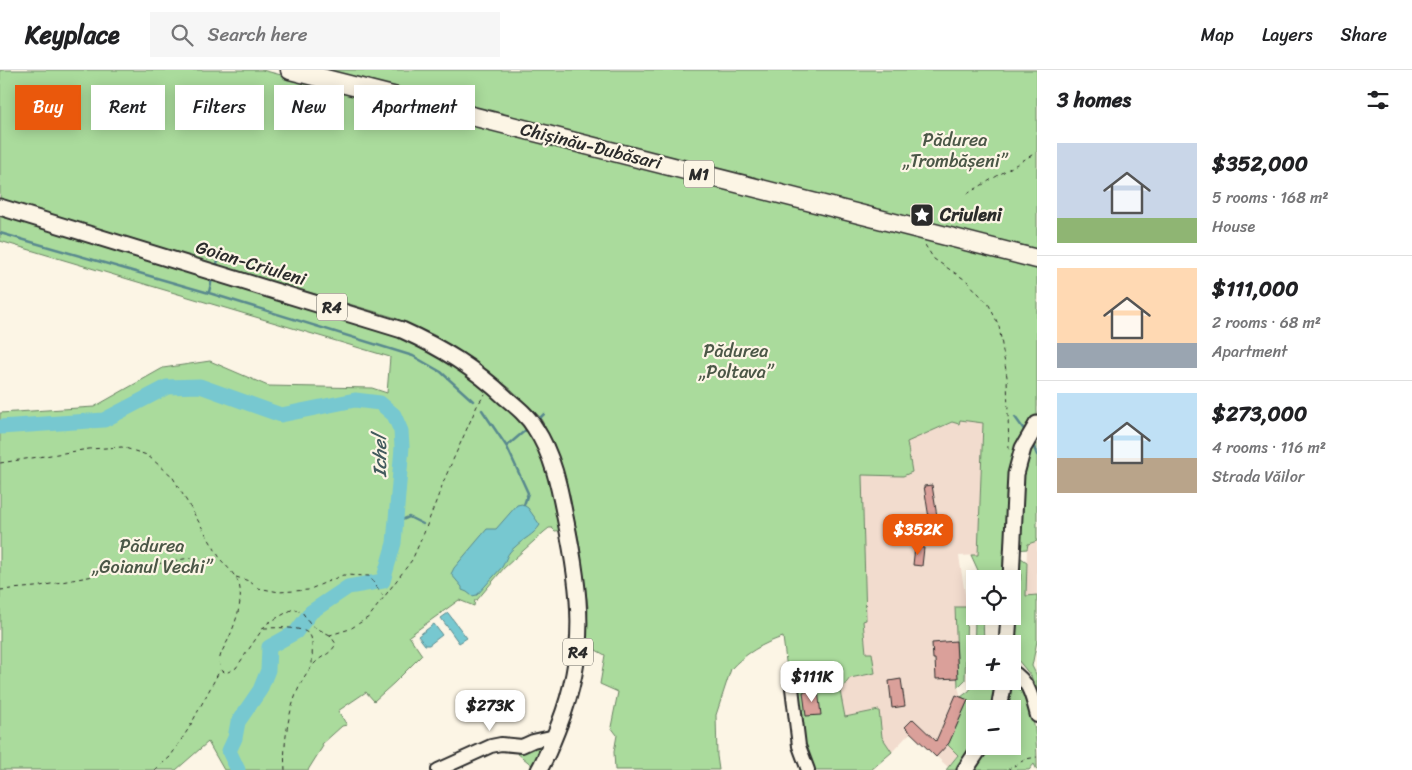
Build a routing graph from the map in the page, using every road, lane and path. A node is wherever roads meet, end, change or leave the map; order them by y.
1 (290, 70) edge
2 (1037, 152) edge
3 (967, 194) dead end
4 (0, 207) edge
5 (920, 230) junction
6 (1037, 259) edge
7 (491, 384) junction
8 (1037, 424) edge
9 (1009, 455) dead end
10 (0, 464) edge
11 (221, 560) junction
12 (1011, 570) edge
13 (235, 577) junction
14 (0, 590) edge
15 (384, 597) junction
16 (263, 628) junction
17 (330, 635) junction
18 (312, 667) junction
19 (221, 670) junction
20 (1021, 678) edge
21 (792, 688) dead end
22 (1037, 716) edge
23 (555, 736) junction
24 (975, 755) edge
25 (1037, 757) edge
26 (155, 770) edge
27 (285, 770) edge
28 (438, 770) edge
29 (539, 770) edge
30 (808, 770) edge
31 (965, 770) edge
32 (1007, 770) edge

1 - 5 highway, Chișinău-Dubăsari / M1
2 - 3 path
4 - 7 main road, Goian-Criuleni / R4
5 - 6 highway, Chișinău-Dubăsari / M1
5 - 9 path
7 - 15 path
7 - 23 main road, Goian-Criuleni / R4
8 - 12 main road
10 - 11 path
11 - 13 path
11 - 14 path
13 - 15 path
13 - 19 path
15 - 17 path
16 - 17 path
16 - 18 path
16 - 19 path
17 - 18 path
18 - 27 path
19 - 26 path
20 - 22 street
21 - 30 street
23 - 28 street
23 - 29 main road, R4
24 - 31 main road
25 - 32 path

